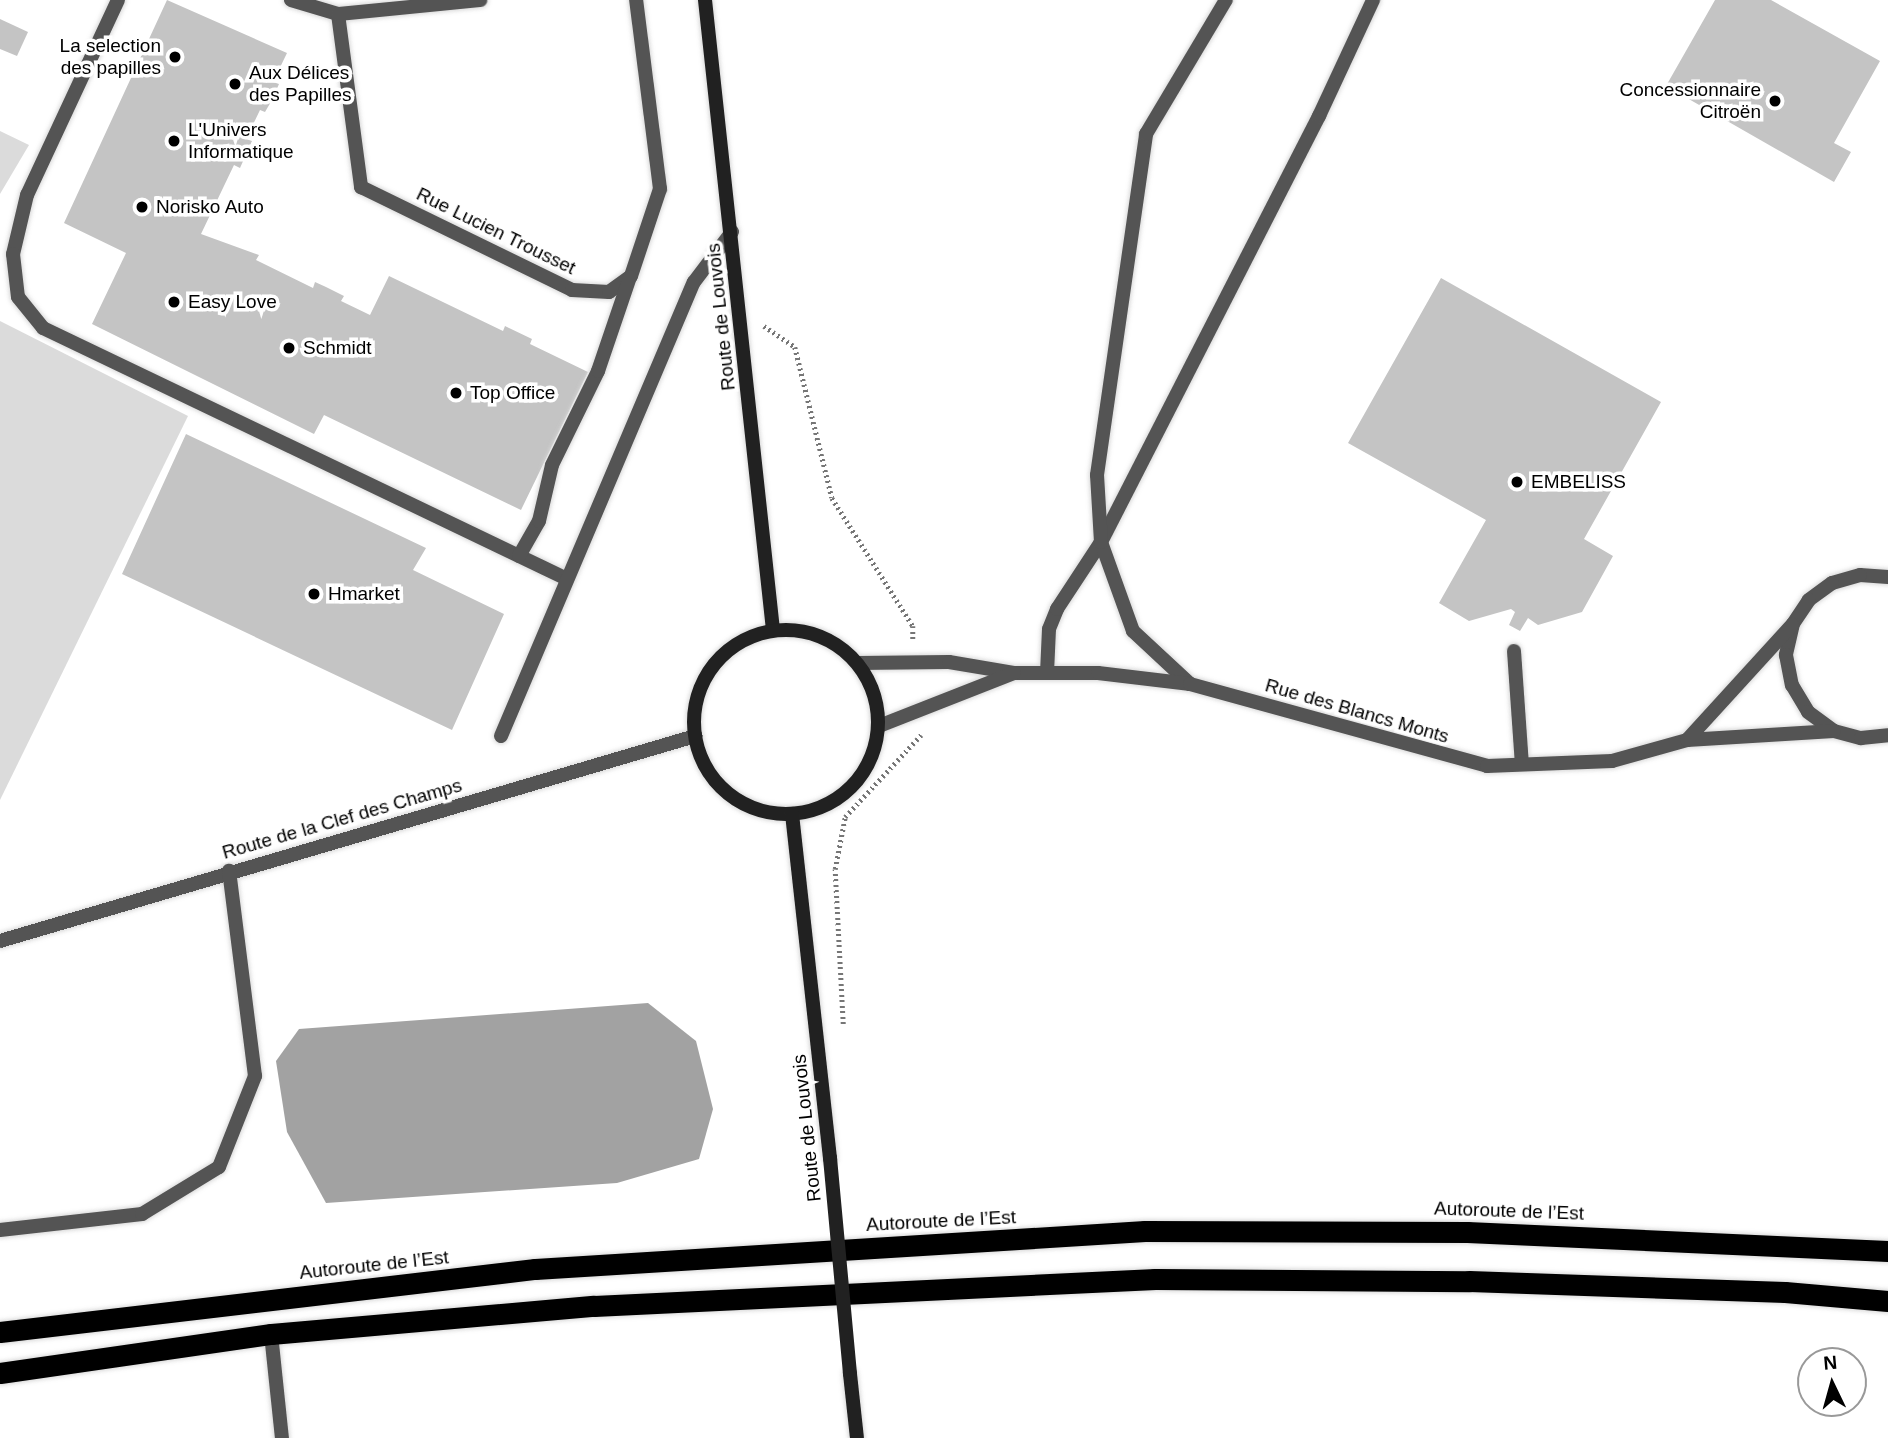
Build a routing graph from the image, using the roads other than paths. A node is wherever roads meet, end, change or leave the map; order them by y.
1 (118, 0) edge
2 (291, 0) edge
3 (480, 0) edge
4 (636, 0) edge
5 (705, 0) edge
6 (1226, 0) edge
7 (1373, 0) edge
8 (430, 3) edge
9 (338, 14) junction
10 (732, 232) junction
11 (631, 275) junction
12 (1101, 542) junction
13 (519, 556) junction
14 (1888, 576) edge
15 (567, 579) junction
16 (1793, 624) junction
17 (773, 630) junction
18 (1514, 652) dead end
19 (858, 663) junction
20 (1015, 673) junction
21 (1047, 673) junction
22 (1190, 684) junction
23 (879, 726) junction
24 (1834, 731) junction
25 (1888, 735) edge
26 (501, 736) dead end
27 (695, 736) junction
28 (1687, 740) junction
29 (1522, 764) junction
30 (792, 814) junction
31 (229, 871) junction
32 (0, 941) edge
33 (0, 1230) edge
34 (1888, 1251) edge
35 (1888, 1301) edge
36 (0, 1332) edge
37 (271, 1334) junction
38 (0, 1373) edge
39 (282, 1438) edge
40 (857, 1438) edge

1 - 13 street
2 - 9 street
3 - 8 street
4 - 11 street
5 - 10 main road, Route de Louvois
6 - 12 street
7 - 12 street
8 - 9 street
9 - 11 street, Rue Lucien Trousset
10 - 15 street
10 - 17 main road, Route de Louvois
11 - 13 street
12 - 21 street
12 - 22 street
13 - 15 street
14 - 16 street
15 - 26 street
16 - 24 street
16 - 28 street
17 - 19 main road
17 - 27 main road
18 - 29 street
19 - 20 street, Rue des Blancs Monts
19 - 23 main road
20 - 21 street, Rue des Blancs Monts
20 - 23 street, Rue des Blancs Monts
21 - 22 street, Rue des Blancs Monts
22 - 29 street, Rue des Blancs Monts
23 - 30 main road
24 - 25 street
24 - 28 street, Rue des Blancs Monts
27 - 30 main road
27 - 31 street, Route de la Clef des Champs
28 - 29 street, Rue des Blancs Monts
30 - 40 main road, Route de Louvois, bridge
31 - 32 street, Route de la Clef des Champs
31 - 33 street
34 - 36 highway, Autoroute de l’Est
35 - 37 highway
37 - 38 highway
37 - 39 street

